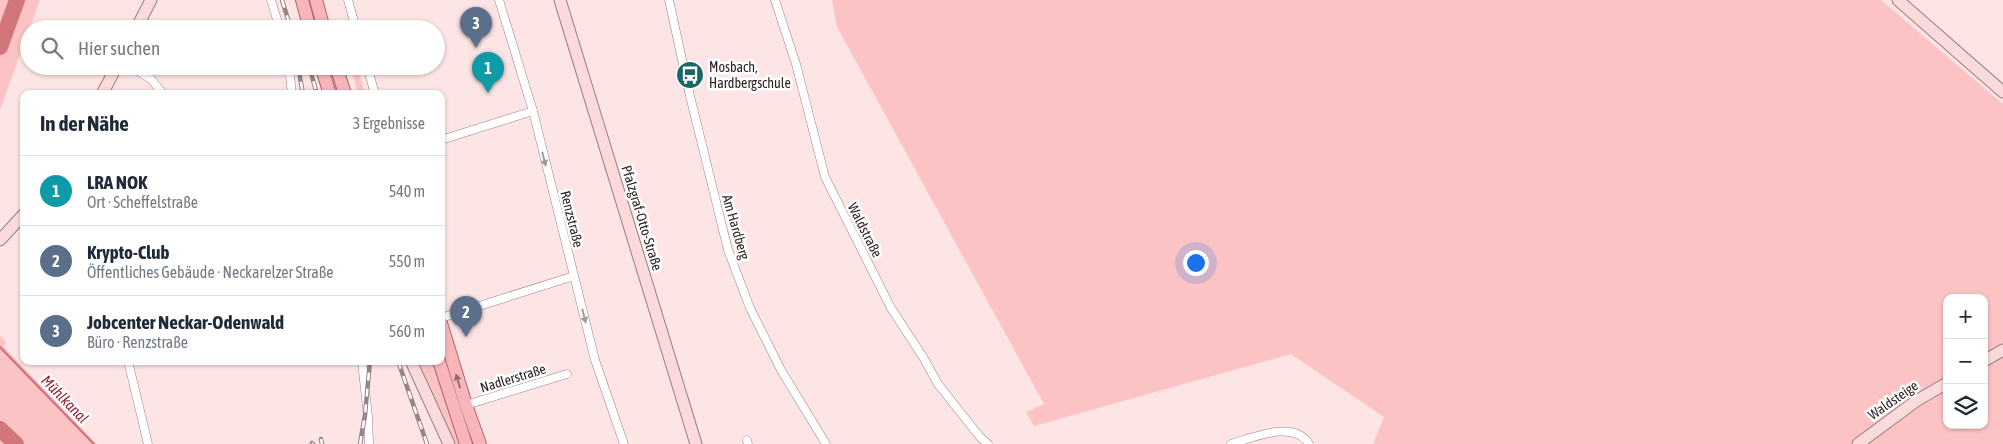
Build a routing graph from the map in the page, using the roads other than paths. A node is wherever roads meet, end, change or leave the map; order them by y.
1 (151, 0) edge
2 (271, 0) edge
3 (302, 0) edge
4 (316, 0) edge
5 (348, 0) edge
6 (498, 0) edge
7 (560, 0) edge
8 (669, 0) edge
9 (775, 0) edge
10 (1898, 0) edge
11 (141, 20) edge
12 (277, 20) edge
13 (308, 20) edge
14 (322, 20) edge
15 (354, 20) edge
16 (112, 75) edge
17 (145, 75) edge
18 (290, 75) edge
19 (325, 75) edge
20 (339, 75) edge
21 (370, 75) edge
22 (104, 90) edge
23 (160, 90) edge
24 (292, 90) edge
25 (329, 90) edge
26 (344, 90) edge
27 (374, 90) edge
28 (2001, 90) edge
29 (533, 111) junction
30 (445, 139) edge
31 (20, 218) edge
32 (0, 240) edge
33 (574, 276) junction
34 (445, 318) edge
35 (2003, 350) edge
36 (1988, 359) edge
37 (129, 365) edge
38 (362, 365) edge
39 (413, 365) edge
40 (440, 365) edge
41 (567, 374) dead end
42 (1945, 384) edge
43 (466, 405) junction
44 (148, 444) edge
45 (369, 444) edge
46 (449, 444) edge
47 (466, 444) edge
48 (480, 444) edge
49 (624, 444) edge
50 (696, 444) edge
51 (826, 444) edge
52 (988, 444) edge
53 (1231, 444) edge
54 (1309, 444) edge
55 (1858, 444) edge

1 - 11 street
2 - 12 street
3 - 13 main road
4 - 14 main road
5 - 15 street
6 - 29 street, Renzstraße
7 - 50 street, Pfalzgraf-Otto-Straße
8 - 51 street, Am Hardberg
9 - 52 street, Waldstraße
10 - 28 street
16 - 22 street
17 - 23 street
18 - 24 street
19 - 25 main road
20 - 26 main road
21 - 27 street
29 - 30 street
29 -> 33 street, Renzstraße
31 - 32 street
33 - 34 street
33 -> 49 street, Renzstraße
43 -> 34 main road
35 - 36 street
37 - 44 street
38 - 45 street
39 - 46 street
40 - 47 main road
41 - 43 street, Nadlerstraße
42 - 55 street, Waldsteige
43 - 48 main road
53 - 54 street

